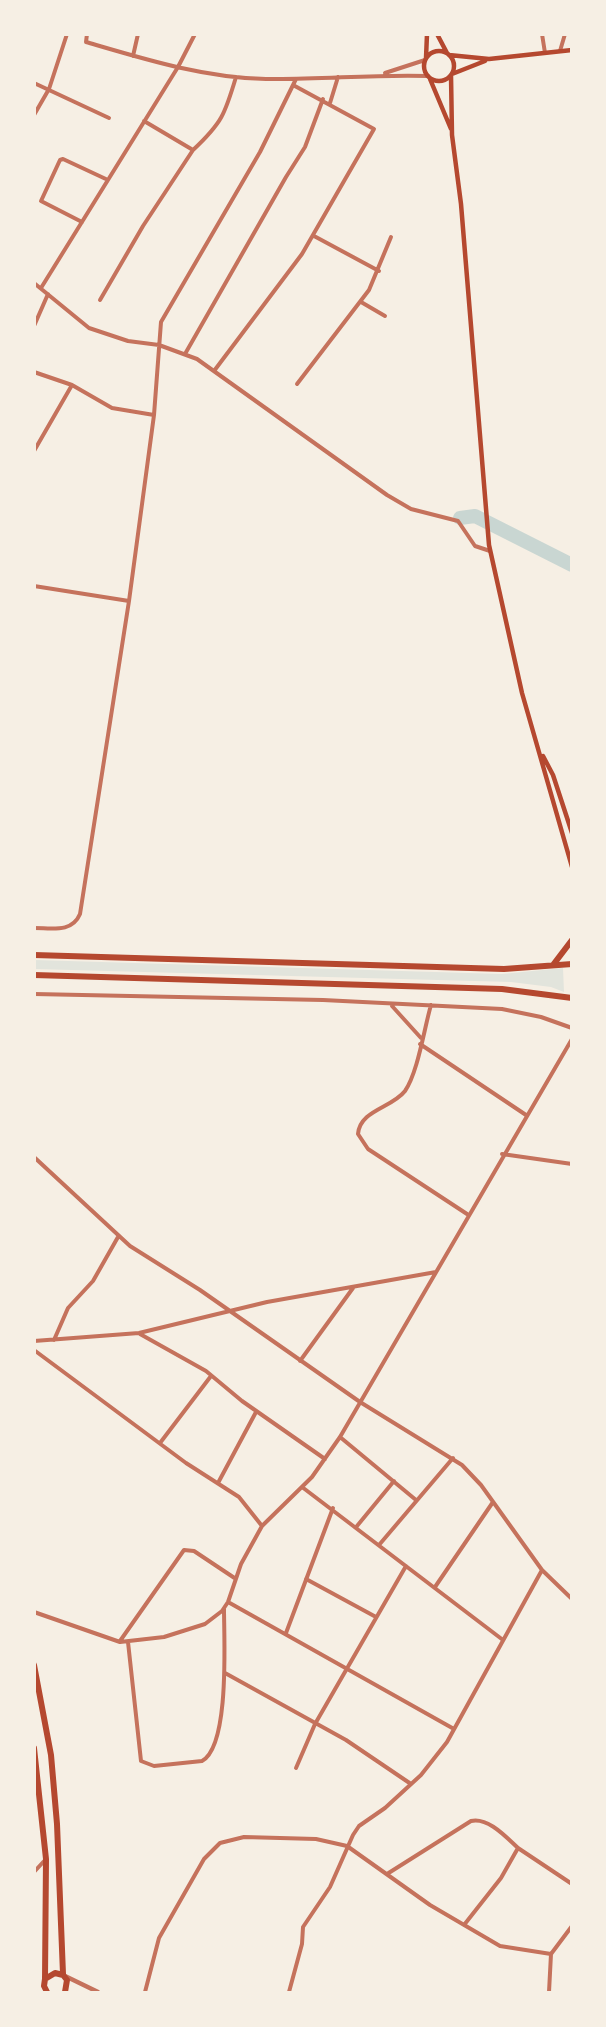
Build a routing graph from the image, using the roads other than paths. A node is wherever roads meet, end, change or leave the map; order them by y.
1 (67, 34) edge
2 (87, 34) edge
3 (138, 34) edge
4 (195, 34) edge
5 (427, 34) edge
6 (437, 34) edge
7 (542, 34) edge
8 (564, 34) edge
9 (572, 50) edge
10 (560, 51) junction
11 (545, 53) junction
12 (448, 54) junction
13 (133, 56) junction
14 (425, 59) junction
15 (489, 59) junction
16 (178, 67) junction
17 (378, 75) junction
18 (451, 75) junction
19 (338, 76) junction
20 (237, 77) junction
21 (428, 77) junction
22 (296, 79) junction
23 (34, 83) edge
24 (293, 85) junction
25 (49, 89) junction
26 (323, 99) junction
27 (330, 103) junction
28 (34, 115) edge
29 (109, 118) dead end
30 (144, 121) junction
31 (452, 135) junction
32 (193, 150) junction
33 (108, 180) junction
34 (82, 222) junction
35 (314, 236) junction
36 (391, 237) dead end
37 (379, 271) junction
38 (34, 284) edge
39 (41, 288) junction
40 (49, 294) junction
41 (100, 300) dead end
42 (361, 303) junction
43 (385, 316) dead end
44 (34, 326) edge
45 (159, 345) junction
46 (185, 354) junction
47 (214, 371) junction
48 (34, 372) edge
49 (297, 384) dead end
50 (72, 385) junction
51 (154, 415) junction
52 (34, 451) edge
53 (489, 548) junction
54 (34, 586) edge
55 (129, 601) junction
56 (540, 751) junction
57 (572, 833) edge
58 (572, 867) edge
59 (34, 928) edge
60 (572, 940) edge
61 (34, 956) edge
62 (572, 964) edge
63 (553, 965) junction
64 (34, 975) edge
65 (34, 994) edge
66 (572, 998) edge
67 (392, 1005) junction
68 (431, 1005) junction
69 (572, 1028) edge
70 (422, 1039) junction
71 (572, 1039) edge
72 (420, 1044) junction
73 (526, 1115) junction
74 (502, 1154) junction
75 (34, 1158) edge
76 (572, 1164) edge
77 (467, 1214) junction
78 (118, 1237) junction
79 (436, 1272) junction
80 (354, 1287) junction
81 (231, 1312) junction
82 (139, 1333) junction
83 (54, 1340) junction
84 (34, 1341) edge
85 (34, 1350) edge
86 (300, 1361) junction
87 (211, 1376) junction
88 (360, 1402) junction
89 (256, 1412) junction
90 (340, 1437) junction
91 (160, 1443) junction
92 (453, 1458) junction
93 (325, 1459) junction
94 (394, 1481) junction
95 (218, 1483) junction
96 (302, 1487) junction
97 (416, 1500) junction
98 (494, 1502) junction
99 (333, 1508) junction
100 (262, 1526) junction
101 (357, 1526) junction
102 (379, 1545) junction
103 (406, 1566) junction
104 (542, 1570) junction
105 (236, 1579) junction
106 (306, 1579) junction
107 (435, 1587) junction
108 (572, 1599) edge
109 (228, 1602) junction
110 (224, 1608) junction
111 (34, 1612) edge
112 (377, 1617) junction
113 (286, 1633) junction
114 (503, 1640) junction
115 (120, 1642) junction
116 (128, 1642) junction
117 (34, 1665) edge
118 (348, 1668) junction
119 (225, 1672) junction
120 (315, 1724) junction
121 (454, 1729) junction
122 (34, 1748) edge
123 (296, 1768) dead end
124 (411, 1784) junction
125 (347, 1846) junction
126 (518, 1848) junction
127 (46, 1859) junction
128 (34, 1872) edge
129 (387, 1874) junction
130 (572, 1884) edge
131 (464, 1925) junction
132 (572, 1926) edge
133 (551, 1954) junction
134 (63, 1975) junction
135 (45, 1979) junction
136 (47, 1992) edge
137 (66, 1992) edge
138 (98, 1992) edge
139 (145, 1992) edge
140 (289, 1992) edge
141 (549, 1992) edge

1 - 25 street
2 - 13 street
3 - 13 street
4 - 16 street
5 - 14 main road
6 - 12 main road
7 - 11 street
8 - 10 street
9 - 10 main road
10 - 11 main road
11 - 15 main road
12 - 14 main road
12 - 15 main road
12 - 18 main road
13 - 16 street
14 - 17 street
14 - 21 main road
15 - 18 main road
16 - 20 street
16 - 30 street
17 - 19 street
17 - 21 street
18 - 21 main road
18 - 31 main road
19 - 22 street
19 - 27 street
20 - 22 street
20 - 32 street
21 - 31 main road
22 - 24 street
23 - 25 street
24 - 26 street
24 - 45 street
25 - 28 street
25 - 29 street
26 - 27 street
26 - 46 street
27 - 35 street
30 - 32 street
30 - 33 street
31 - 53 main road
32 - 41 street
33 - 34 street
33 - 34 street
34 - 39 street
35 - 37 street
35 - 47 street
36 - 37 street
37 - 42 street
38 - 39 street
39 - 40 street
40 - 44 street
40 - 45 street
42 - 43 street
42 - 49 street
45 - 46 street
45 - 51 street
46 - 47 street
47 - 53 street
48 - 50 street
50 - 51 street
50 - 52 street
51 - 55 street
53 - 56 main road
54 - 55 street
55 - 59 street
56 - 57 main road
56 - 58 main road
60 - 63 highway
61 - 63 highway
62 - 63 highway
64 - 66 highway
65 - 67 street
67 - 68 street
67 - 70 street
68 - 69 street
68 - 70 street
70 - 72 street
71 - 73 street
72 - 73 street
72 - 77 street
73 - 74 street
74 - 76 street
74 - 77 street
75 - 78 street
77 - 79 street
78 - 81 street
78 - 83 street
79 - 80 street
79 - 88 street
80 - 81 street
80 - 86 street
81 - 82 street
81 - 86 street
82 - 83 street
82 - 87 street
83 - 84 street
85 - 91 street
86 - 88 street
87 - 89 street
87 - 91 street
88 - 90 street
88 - 92 street
89 - 93 street
89 - 95 street
90 - 93 street
90 - 94 street
91 - 95 street
92 - 97 street
92 - 98 street
93 - 96 street
94 - 97 street
94 - 101 street
95 - 100 street
96 - 99 street
96 - 100 street
97 - 102 street
98 - 104 street
98 - 107 street
99 - 101 street
99 - 106 street
100 - 105 street
101 - 102 street
102 - 103 street
103 - 107 street
103 - 112 street
104 - 108 street
104 - 114 street
105 - 109 street
105 - 115 street
106 - 112 street
106 - 113 street
107 - 114 street
109 - 110 street
109 - 113 street
110 - 116 street
110 - 119 street
111 - 115 street
112 - 118 street
113 - 118 street
114 - 121 street
115 - 116 street
116 - 119 street
117 - 134 highway
118 - 120 street
118 - 121 street
119 - 120 street
120 - 123 street
120 - 124 street
121 - 124 street
122 - 127 highway
124 - 125 street
125 - 129 street
125 - 139 street
125 - 140 street
126 - 129 street
126 - 130 street
126 - 131 street
127 - 128 street
127 - 135 highway
129 - 131 street
131 - 133 street
132 - 133 street
133 - 141 street
134 - 135 highway
134 - 137 highway
134 - 138 street
135 - 136 highway

